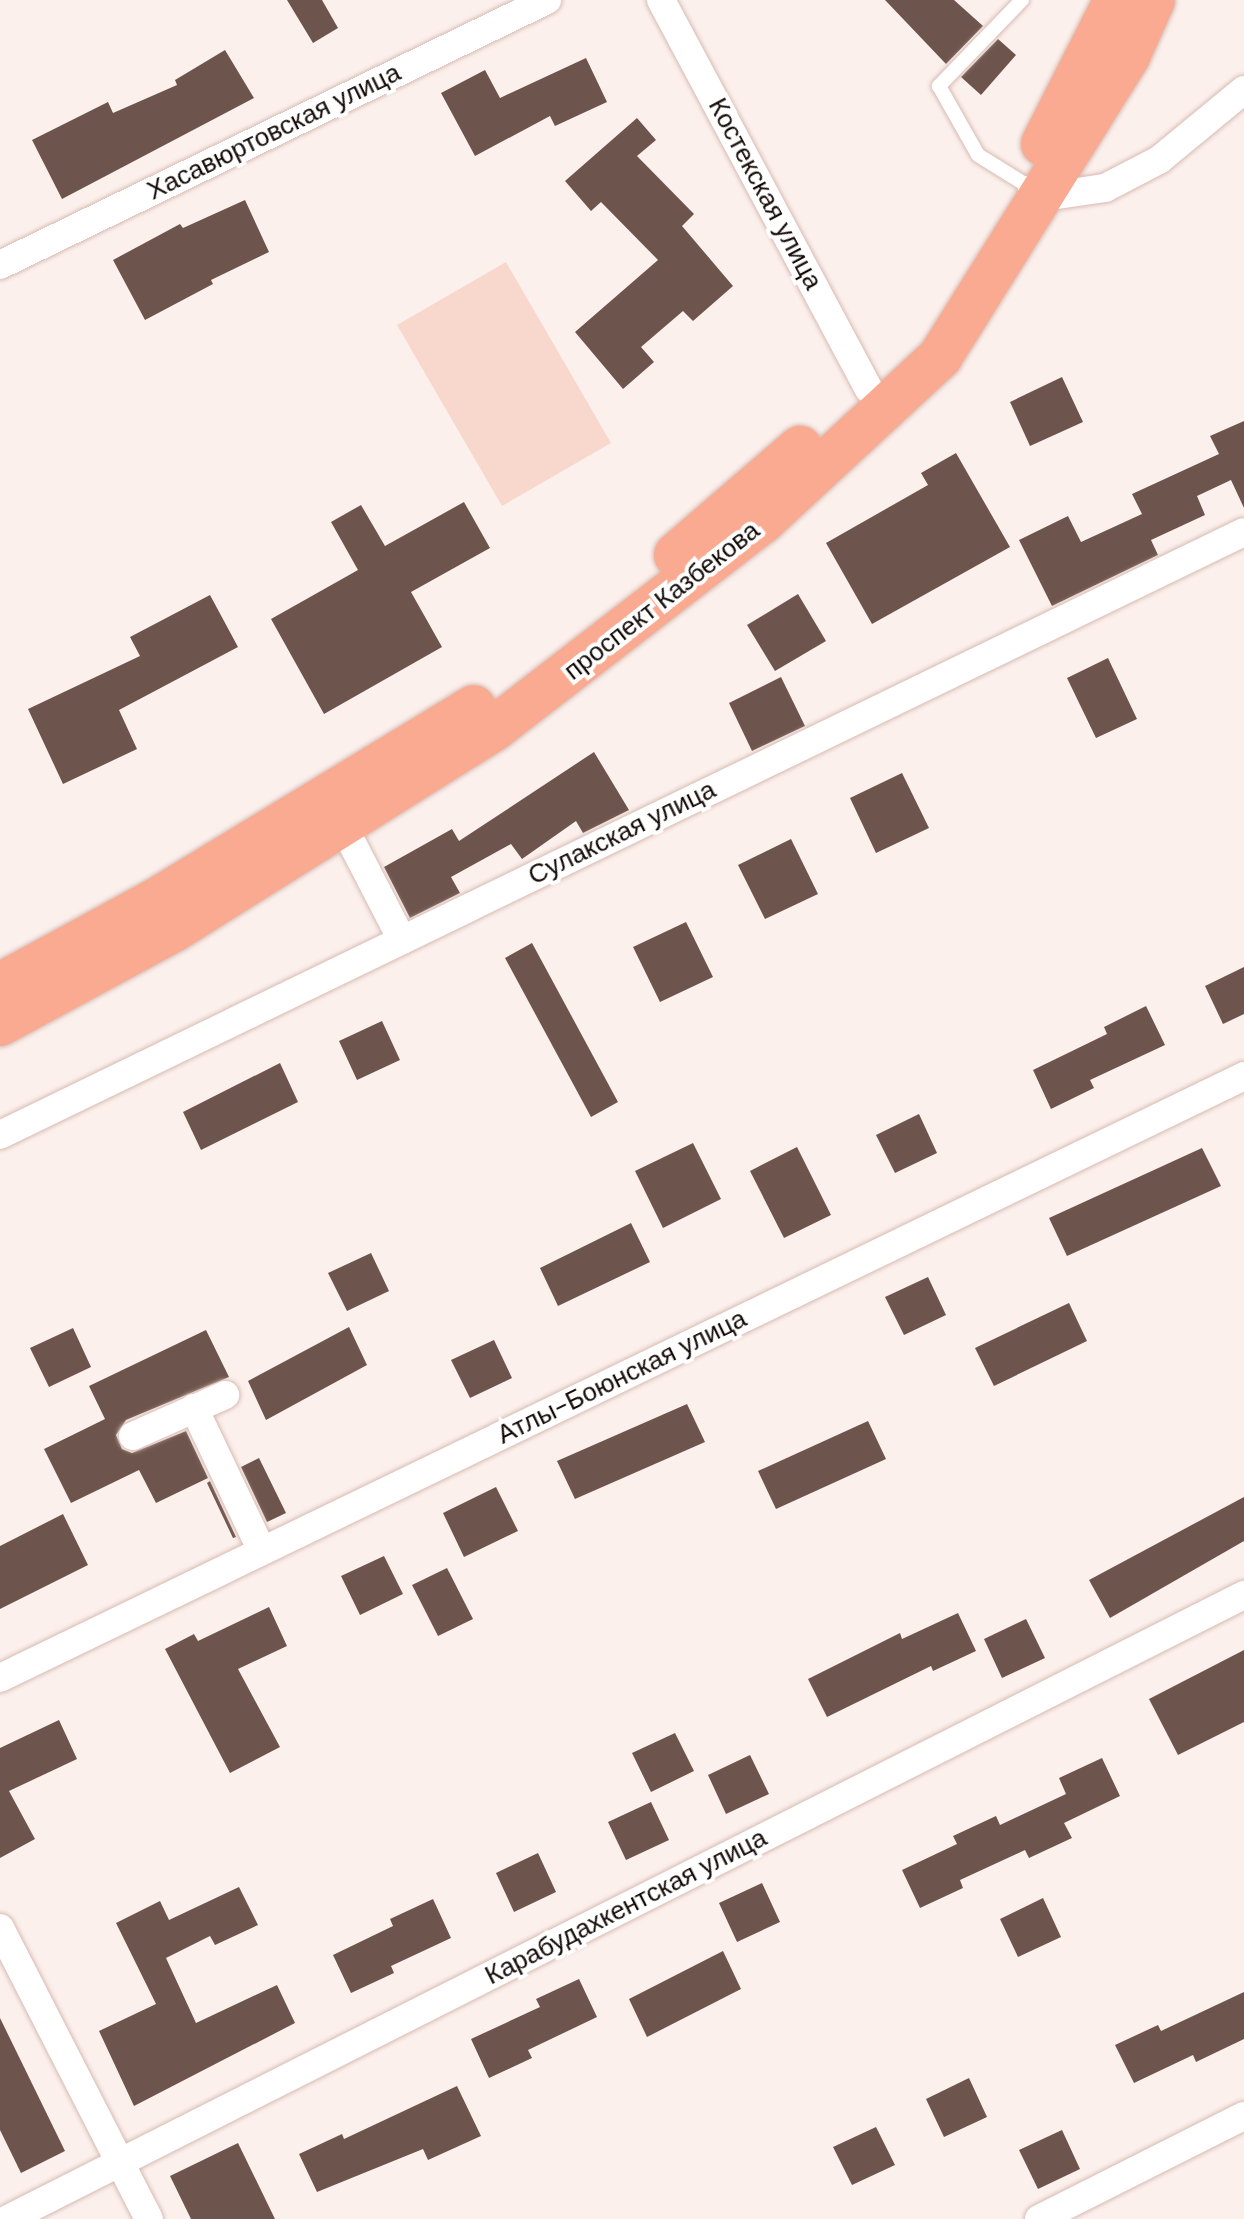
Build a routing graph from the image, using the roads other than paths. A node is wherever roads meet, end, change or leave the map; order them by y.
1 (547, 0) edge
2 (661, 0) edge
3 (1022, 0) edge
4 (1116, 0) edge
5 (1153, 0) edge
6 (1244, 90) edge
7 (1033, 190) junction
8 (0, 265) edge
9 (869, 389) junction
10 (1244, 532) edge
11 (353, 845) dead end
12 (402, 940) junction
13 (0, 985) edge
14 (0, 1024) edge
15 (1244, 1076) edge
16 (0, 1135) edge
17 (225, 1395) dead end
18 (194, 1408) junction
19 (133, 1436) dead end
20 (262, 1551) junction
21 (1244, 1595) edge
22 (0, 1678) edge
23 (0, 1928) edge
24 (1244, 2116) edge
25 (120, 2163) junction
26 (8, 2219) edge
27 (149, 2219) edge
28 (1039, 2219) edge

1 - 8 street, Хасавюртовская улица
2 - 9 street, Костекская улица
3 - 7 lane
4 - 7 highway, проспект Казбекова
5 - 7 highway, проспект Казбекова
6 - 7 street
7 - 9 highway, проспект Казбекова
7 - 14 highway, проспект Казбекова
9 - 13 highway, проспект Казбекова
10 - 12 street, Сулакская улица
11 - 12 street
12 - 16 street, Сулакская улица
15 - 20 street, Атлы-Боюнская улица
17 - 18 street
18 - 19 street
18 - 20 street
20 - 22 street, Атлы-Боюнская улица
21 - 25 street, Карабудахкентская улица
23 - 25 street
24 - 28 street
25 - 26 street, Карабудахкентская улица
25 - 27 street

